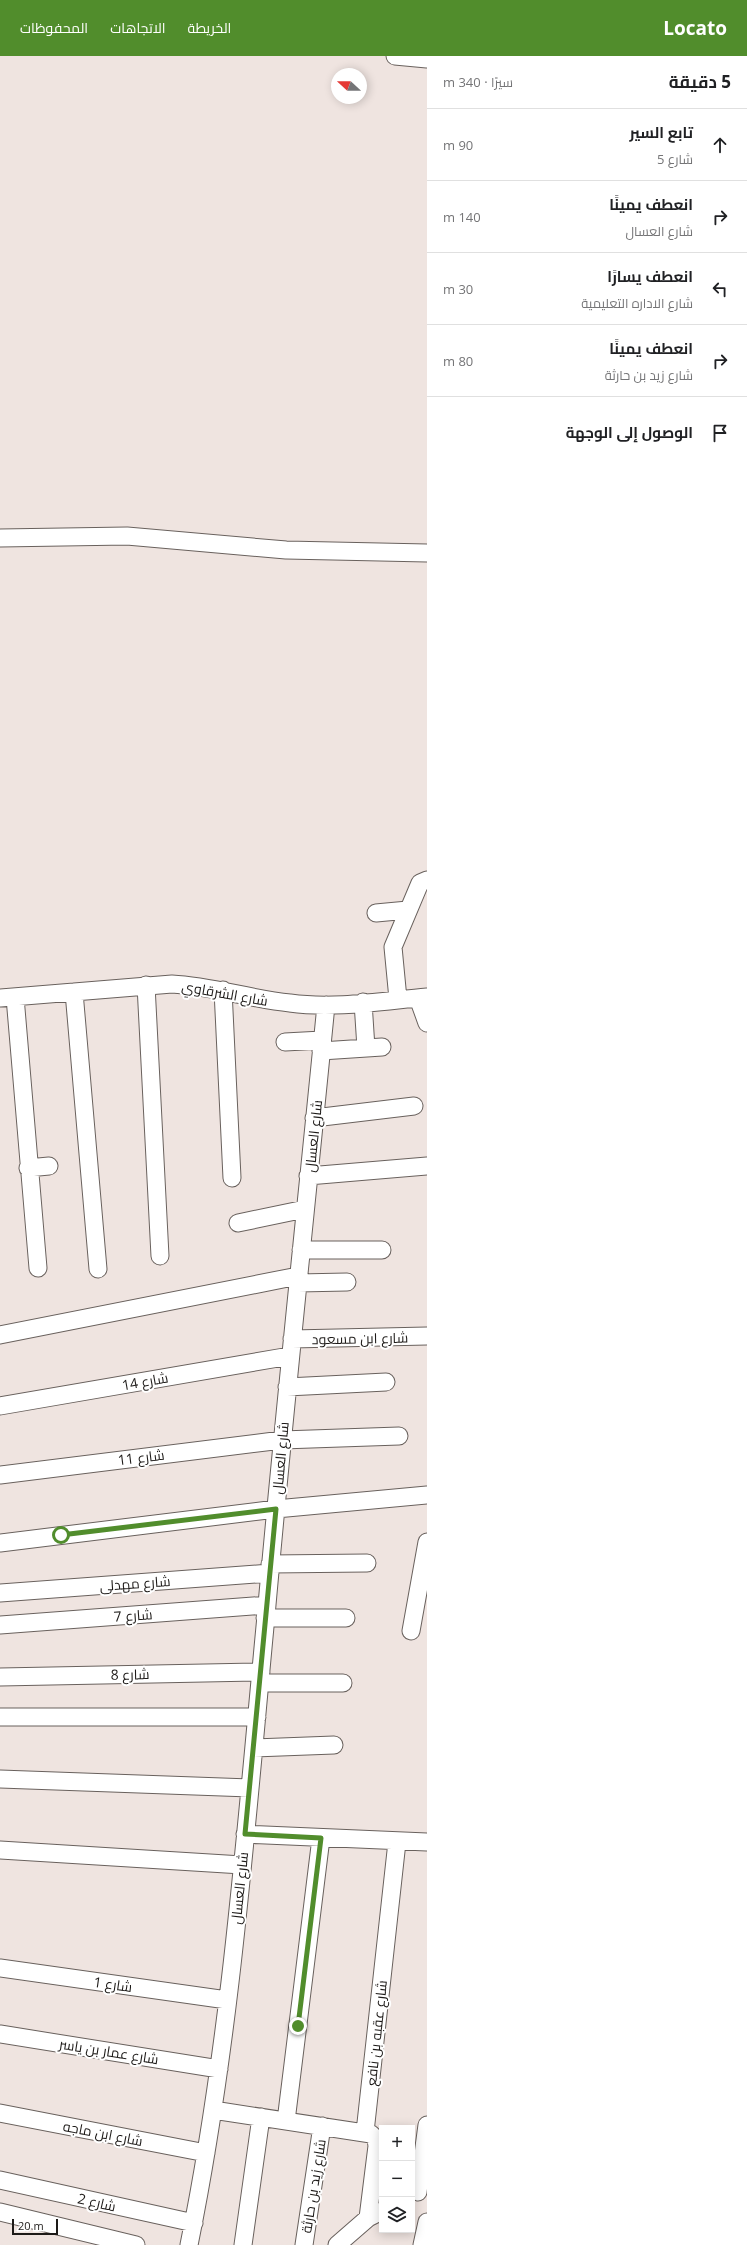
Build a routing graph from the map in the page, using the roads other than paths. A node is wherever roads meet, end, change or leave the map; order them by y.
1 (395, 56) edge
2 (427, 59) edge
3 (0, 538) edge
4 (427, 553) edge
5 (427, 880) edge
6 (408, 910) junction
7 (376, 913) dead end
8 (146, 985) junction
9 (223, 990) junction
10 (74, 992) junction
11 (7, 997) edge
12 (423, 997) edge
13 (398, 999) junction
14 (363, 1002) junction
15 (326, 1005) junction
16 (427, 1023) edge
17 (285, 1042) dead end
18 (322, 1046) junction
19 (414, 1106) dead end
20 (314, 1118) junction
21 (49, 1166) dead end
22 (427, 1166) edge
23 (28, 1168) junction
24 (308, 1176) junction
25 (232, 1178) dead end
26 (305, 1209) junction
27 (238, 1223) dead end
28 (301, 1250) junction
29 (382, 1250) dead end
30 (160, 1256) dead end
31 (38, 1268) dead end
32 (98, 1269) dead end
33 (298, 1280) junction
34 (348, 1282) dead end
35 (0, 1336) edge
36 (427, 1336) edge
37 (291, 1347) junction
38 (386, 1382) dead end
39 (287, 1387) junction
40 (0, 1406) edge
41 (400, 1436) dead end
42 (282, 1440) junction
43 (0, 1475) edge
44 (427, 1495) edge
45 (276, 1509) junction
46 (427, 1542) edge
47 (0, 1543) edge
48 (367, 1563) dead end
49 (270, 1568) junction
50 (0, 1593) edge
51 (266, 1612) junction
52 (346, 1618) dead end
53 (0, 1625) edge
54 (411, 1631) dead end
55 (0, 1677) edge
56 (260, 1677) junction
57 (343, 1683) dead end
58 (0, 1717) edge
59 (257, 1717) junction
60 (334, 1746) dead end
61 (254, 1748) junction
62 (0, 1779) edge
63 (250, 1788) junction
64 (245, 1834) junction
65 (321, 1838) junction
66 (397, 1842) junction
67 (427, 1842) edge
68 (0, 1850) edge
69 (242, 1865) junction
70 (0, 1968) edge
71 (227, 2000) junction
72 (0, 2034) edge
73 (219, 2069) junction
74 (213, 2110) junction
75 (0, 2113) edge
76 (261, 2117) junction
77 (286, 2121) junction
78 (427, 2125) edge
79 (322, 2126) junction
80 (365, 2132) junction
81 (206, 2153) junction
82 (0, 2180) edge
83 (419, 2192) edge
84 (0, 2212) edge
85 (375, 2214) edge
86 (427, 2222) edge
87 (194, 2223) junction
88 (348, 2239) edge
89 (136, 2245) edge
90 (189, 2245) edge
91 (243, 2245) edge
92 (304, 2245) edge
93 (337, 2245) edge
94 (422, 2245) edge

1 - 2 street
3 - 4 street
5 - 6 street
6 - 7 street
6 - 13 street
8 - 9 street, شارع الشرقاوي
8 - 10 street, شارع الشرقاوي
8 - 30 street
9 - 15 street, شارع الشرقاوي
9 - 25 street
10 - 11 street, شارع الشرقاوي
10 - 32 street
11 - 23 street
12 - 13 street, شارع الشرقاوي
12 - 16 street
13 - 14 street, شارع الشرقاوي
14 - 15 street, شارع الشرقاوي
14 - 18 street
15 - 18 street, شارع العسال
17 - 18 street
18 - 20 street, شارع العسال
19 - 20 street
20 - 24 street, شارع العسال
21 - 23 street
22 - 24 street
23 - 31 street
24 - 26 street, شارع العسال
26 - 27 street
26 - 28 street, شارع العسال
28 - 29 street
28 - 33 street, شارع العسال
33 - 34 street
33 - 35 street
33 - 37 street, شارع العسال
36 - 37 street, شارع ابن مسعود
37 - 39 street, شارع العسال
37 - 40 street, شارع 14
38 - 39 street
39 - 42 street, شارع العسال
41 - 42 street, شارع 11
42 - 43 street, شارع 11
42 - 45 street, شارع العسال
44 - 45 street
45 - 47 street
45 - 49 street, شارع العسال
46 - 54 street
48 - 49 street, شارع مهدلى
49 - 50 street, شارع مهدلى
49 - 51 street, شارع العسال
51 - 52 street, شارع 7
51 - 53 street, شارع 7
51 - 56 street, شارع العسال
55 - 56 street, شارع 8
56 - 57 street, شارع 8
56 - 59 street, شارع العسال
58 - 59 street
59 - 61 street, شارع العسال
60 - 61 street
61 - 63 street, شارع العسال
62 - 63 street
63 - 64 street, شارع العسال
64 - 65 street
64 - 69 street, شارع العسال
65 - 66 street
65 - 77 street
66 - 67 street
66 - 80 street, شارع عقبه بن نافع
68 - 69 street
69 - 71 street, شارع العسال
70 - 71 street, شارع 1
71 - 73 street, شارع العسال
72 - 73 street, شارع عمار بن ياسر
73 - 74 street, شارع العسال
74 - 76 street
74 - 81 street, شارع العسال
75 - 81 street, شارع ابن ماجه
76 - 77 street
76 - 91 street
77 - 79 street
78 - 83 street
79 - 80 street
79 - 92 street, شارع زيد بن حارثة
80 - 85 street
81 - 87 street, شارع العسال
82 - 87 street, شارع 2
84 - 89 street
85 - 88 street
86 - 94 street
87 - 90 street, شارع العسال
88 - 93 street

